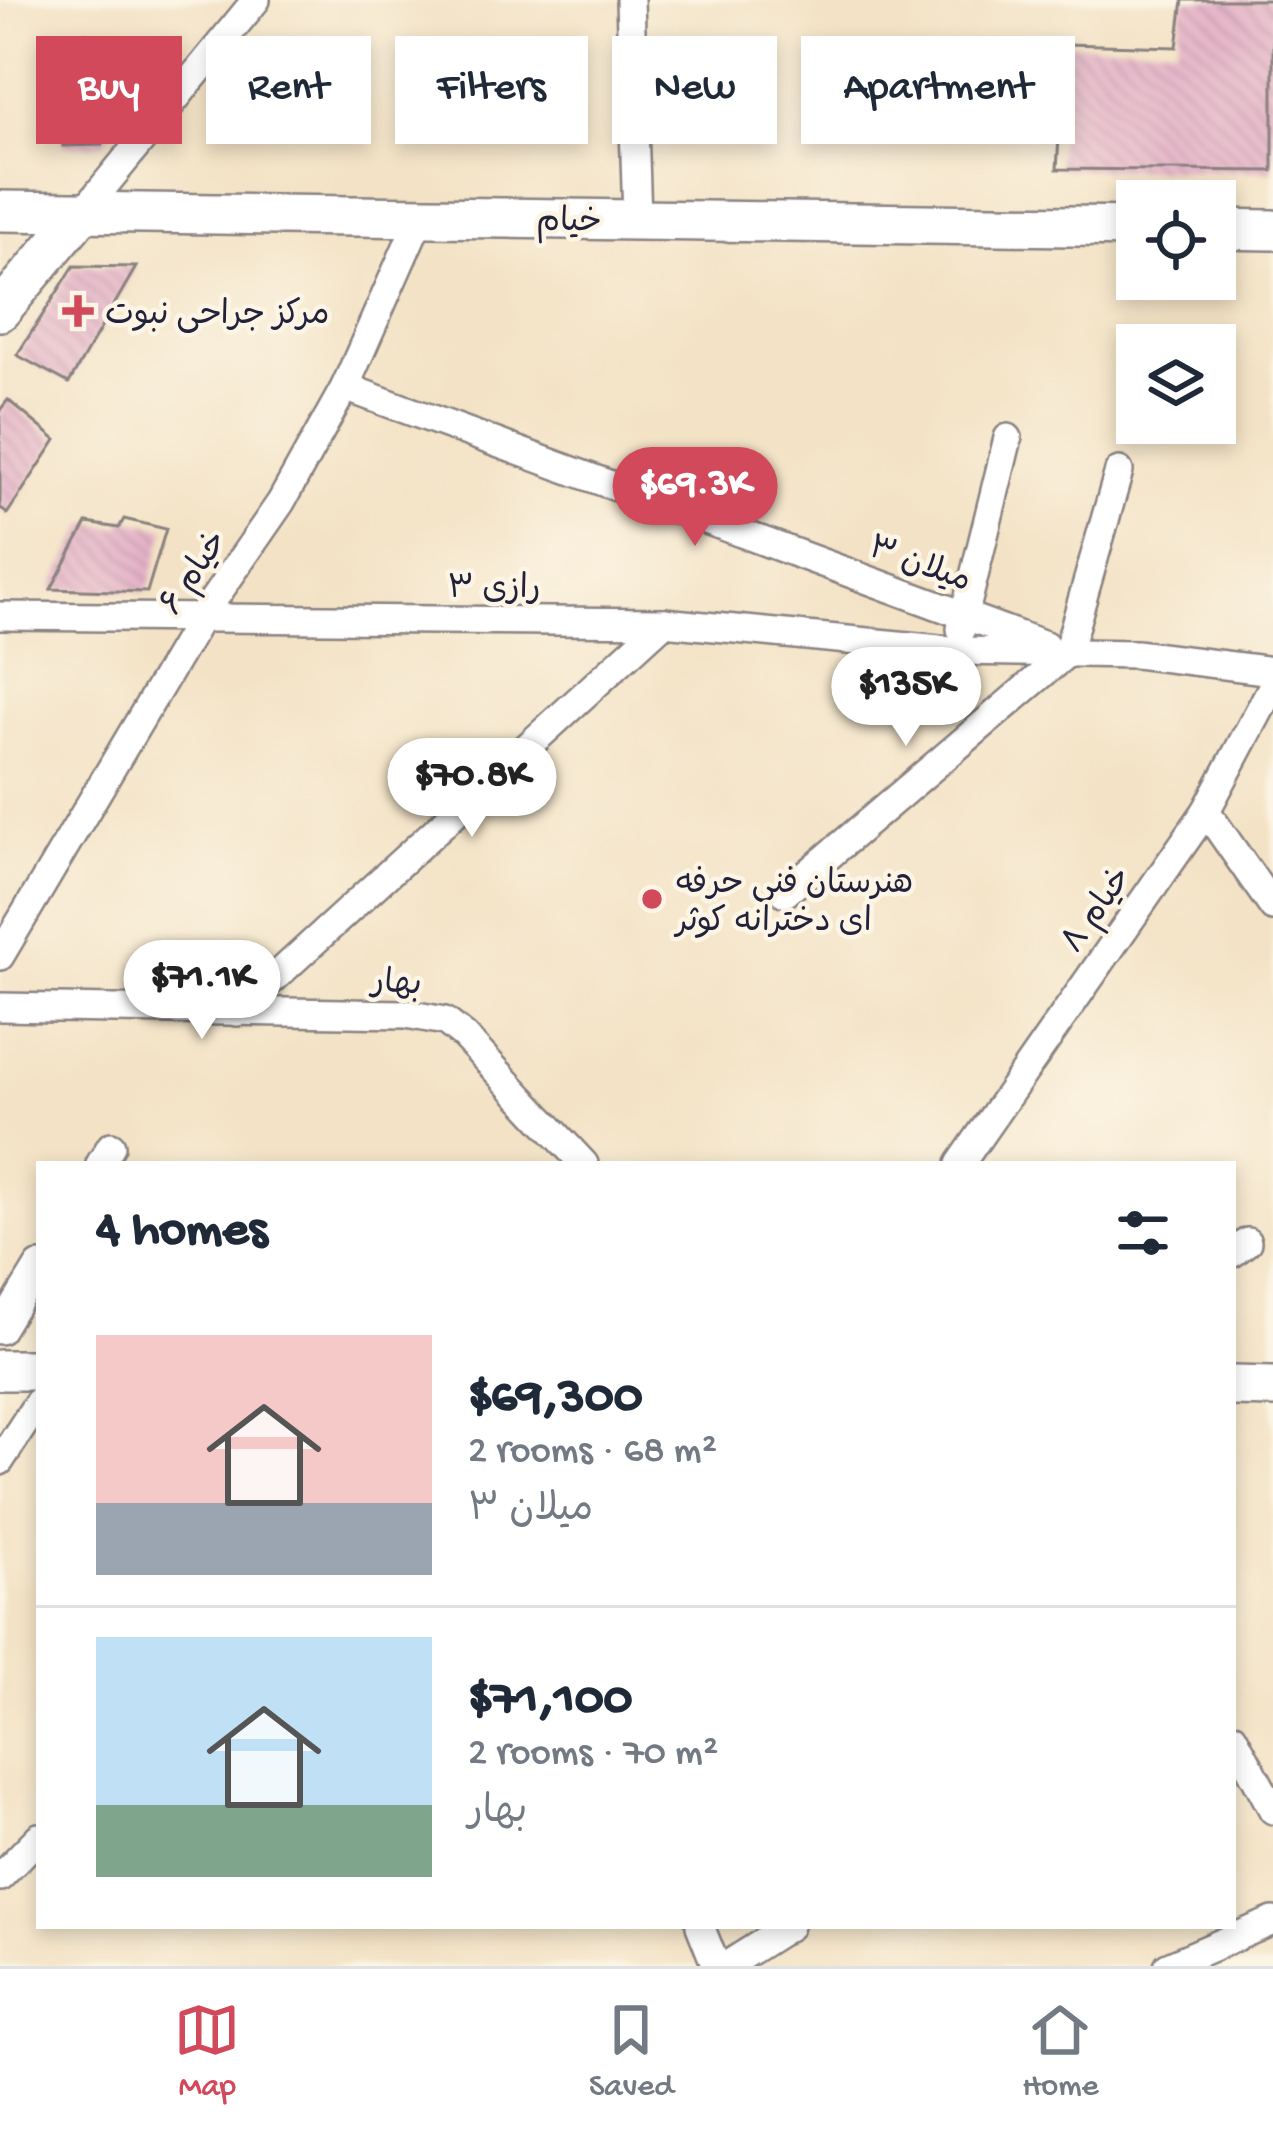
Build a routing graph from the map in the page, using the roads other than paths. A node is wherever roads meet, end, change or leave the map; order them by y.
1 (256, 0) edge
2 (630, 0) edge
3 (0, 211) edge
4 (82, 213) junction
5 (421, 215) junction
6 (637, 219) junction
7 (1116, 227) edge
8 (1236, 229) edge
9 (1273, 230) edge
10 (0, 311) edge
11 (345, 387) junction
12 (1008, 437) dead end
13 (1119, 471) dead end
14 (962, 614) junction
15 (0, 616) edge
16 (200, 619) junction
17 (664, 622) junction
18 (960, 651) junction
19 (1067, 652) junction
20 (1273, 671) edge
21 (1273, 685) edge
22 (1206, 811) junction
23 (785, 893) dead end
24 (1273, 908) edge
25 (0, 956) edge
26 (0, 1007) edge
27 (238, 1012) junction
28 (581, 1161) edge
29 (962, 1161) edge
30 (36, 1271) edge
31 (0, 1330) edge
32 (0, 1370) edge
33 (36, 1370) edge
34 (1236, 1386) edge
35 (1273, 1387) edge
36 (36, 1406) edge
37 (0, 1461) edge
38 (1236, 1742) edge
39 (1273, 1810) edge
40 (36, 1840) edge
41 (0, 1877) edge
42 (1273, 1921) edge
43 (701, 1929) edge
44 (784, 1929) edge
45 (716, 1966) edge
46 (726, 1966) edge
47 (1168, 1966) edge

1 - 4 street
2 - 6 street
3 - 4 main road, خیام
4 - 5 main road, خیام
4 - 10 main road
5 - 6 main road, خیام
5 - 11 street, خیام ۶
6 - 7 main road, خیام
8 - 9 main road
11 - 14 street, میلان ۳
11 - 16 street, خیام ۶
12 - 14 street
13 - 19 street
14 - 18 street
14 - 19 street, میلان ۳
15 - 16 street, رازی ۳
16 - 17 street, رازی ۳
16 - 25 street, خیام ۶
17 - 18 street, رازی ۳
17 - 27 street
18 - 19 street, رازی ۳
19 - 20 street, رازی ۳
19 - 23 street
21 - 22 street, خیام ۸
22 - 24 street
22 - 29 street, خیام ۸
26 - 27 street, بهار
27 - 28 street, بهار
30 - 31 street
32 - 33 main road
34 - 35 main road
36 - 37 street
38 - 39 street
40 - 41 street
42 - 47 street
43 - 45 street
44 - 46 street

